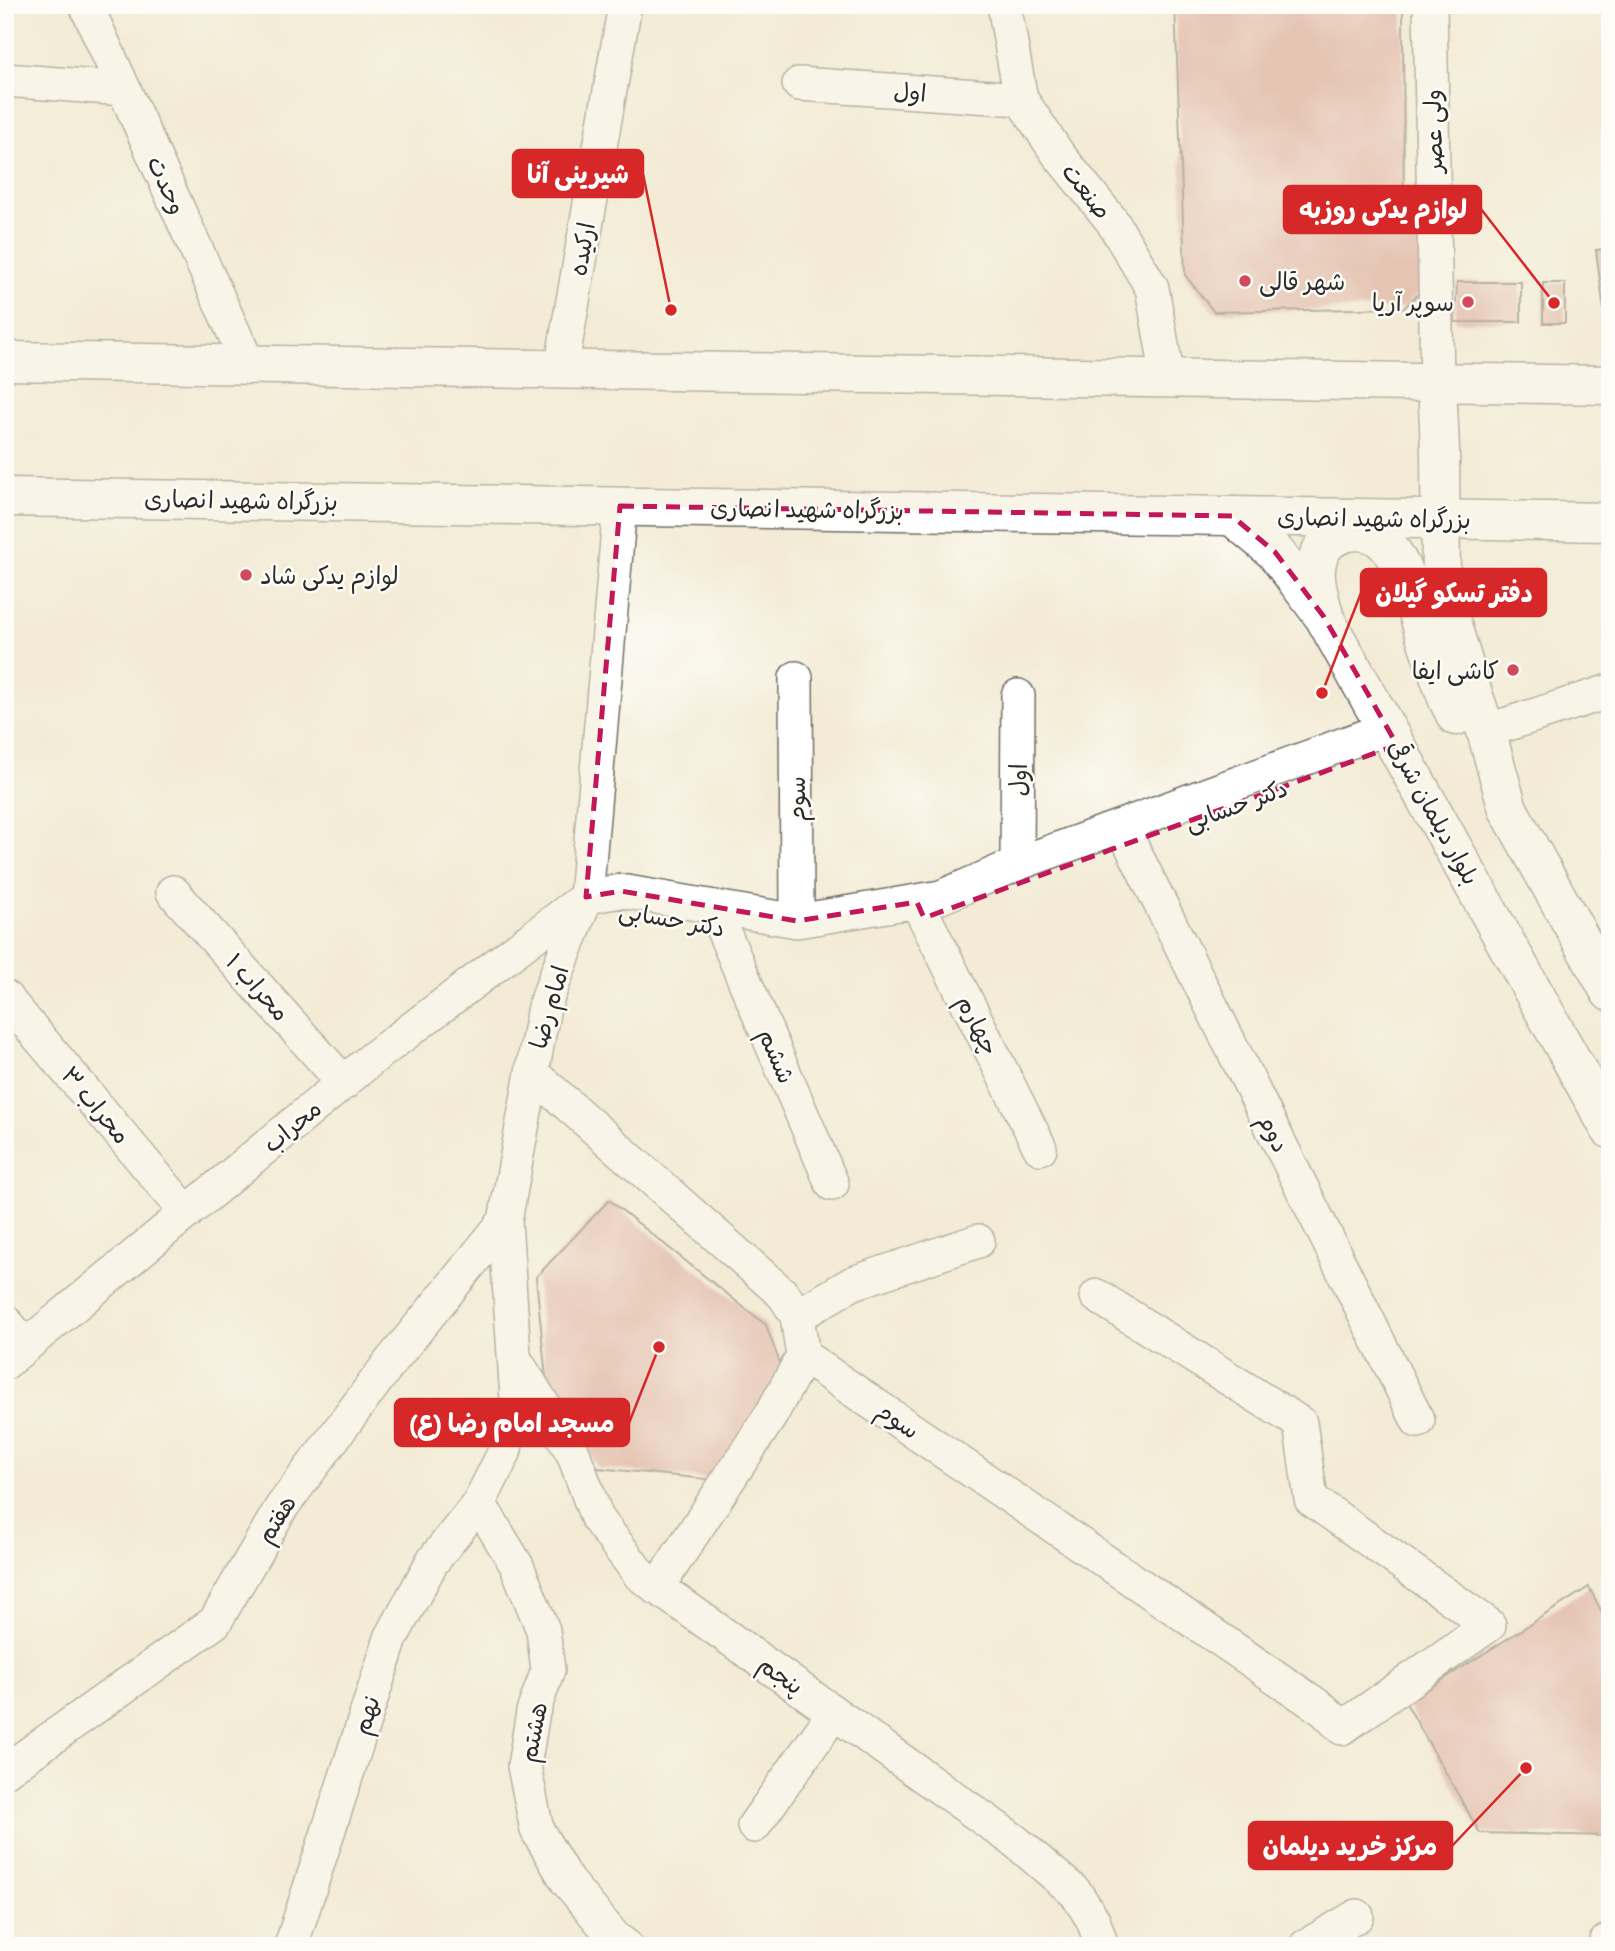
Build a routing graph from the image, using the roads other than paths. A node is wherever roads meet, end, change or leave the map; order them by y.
1 (86, 5) edge
2 (625, 5) edge
3 (1004, 5) edge
4 (1430, 5) edge
5 (5, 80) edge
6 (799, 84) dead end
7 (124, 89) junction
8 (1021, 99) junction
9 (5, 361) edge
10 (248, 365) junction
11 (561, 369) junction
12 (1168, 379) junction
13 (1437, 383) junction
14 (1610, 385) edge
15 (5, 497) edge
16 (620, 506) junction
17 (1231, 516) junction
18 (1440, 519) junction
19 (1610, 522) edge
20 (1324, 617) junction
21 (796, 678) dead end
22 (1610, 691) edge
23 (1018, 696) dead end
24 (1486, 731) junction
25 (1392, 737) junction
26 (1508, 809) junction
27 (1130, 845) junction
28 (1017, 864) junction
29 (173, 892) dead end
30 (586, 897) junction
31 (921, 910) junction
32 (797, 921) junction
33 (722, 928) junction
34 (1610, 992) edge
35 (5, 997) edge
36 (532, 1073) junction
37 (344, 1083) junction
38 (1610, 1129) edge
39 (1040, 1148) dead end
40 (832, 1184) dead end
41 (187, 1213) junction
42 (505, 1221) junction
43 (978, 1241) dead end
44 (1097, 1296) dead end
45 (797, 1316) junction
46 (5, 1321) edge
47 (16, 1355) edge
48 (803, 1356) junction
49 (514, 1357) junction
50 (1418, 1421) dead end
51 (479, 1503) junction
52 (657, 1588) junction
53 (834, 1713) junction
54 (5, 1771) edge
55 (754, 1826) dead end
56 (1357, 1916) dead end
57 (597, 1932) edge
58 (291, 1946) edge
59 (626, 1946) edge
60 (1102, 1946) edge
61 (1306, 1946) edge

1 - 7 street, وحدت
2 - 11 street, ارکیده
3 - 8 street, صنعت
4 - 13 street, ولی عصر
5 - 7 street
6 - 8 street, اول
7 - 10 street, وحدت
8 - 12 street, صنعت
9 - 10 main road
10 - 11 main road
11 - 12 main road
12 - 13 main road
13 - 14 main road
13 - 18 main road
15 - 16 main road, بزرگراه شهید انصاری
16 - 17 main road, بزرگراه شهید انصاری
16 - 30 street, امام رضا
17 - 18 main road, بزرگراه شهید انصاری
17 - 20 main road, بلوار دیلمان شرقی
18 - 19 main road, بزرگراه شهید انصاری
18 - 24 main road
20 - 25 main road, بلوار دیلمان شرقی
20 - 26 main road
21 - 32 street, سوم
22 - 24 street
23 - 28 street, اول
24 - 26 main road
25 - 27 street, دکتر حسابی
25 - 28 street, دکتر حسابی
25 - 38 main road, بلوار دیلمان شرقی
26 - 34 main road
27 - 31 street, دکتر حسابی
27 - 50 street, دوم
28 - 31 street, دکتر حسابی
29 - 37 street, محراب ۱
30 - 32 street, دکتر حسابی
30 - 33 street, دکتر حسابی
30 - 36 street, امام رضا
30 - 37 street, محراب
31 - 32 street, دکتر حسابی
31 - 33 street, دکتر حسابی
31 - 39 street, چهارم
33 - 40 street, ششم
35 - 41 street, محراب ۳
36 - 42 street, امام رضا
36 - 45 street
37 - 41 street, محراب
41 - 47 street, محراب
42 - 49 street, امام رضا
42 - 54 street, هفتم
43 - 45 street
44 - 48 street, سوم
45 - 48 street
46 - 47 street
48 - 52 street
49 - 51 street, امام رضا
49 - 52 street, پنجم
51 - 57 street, هشتم
51 - 58 street, نهم
52 - 53 street, پنجم
53 - 55 street
53 - 60 street, پنجم
56 - 61 street
57 - 59 street, هشتم

